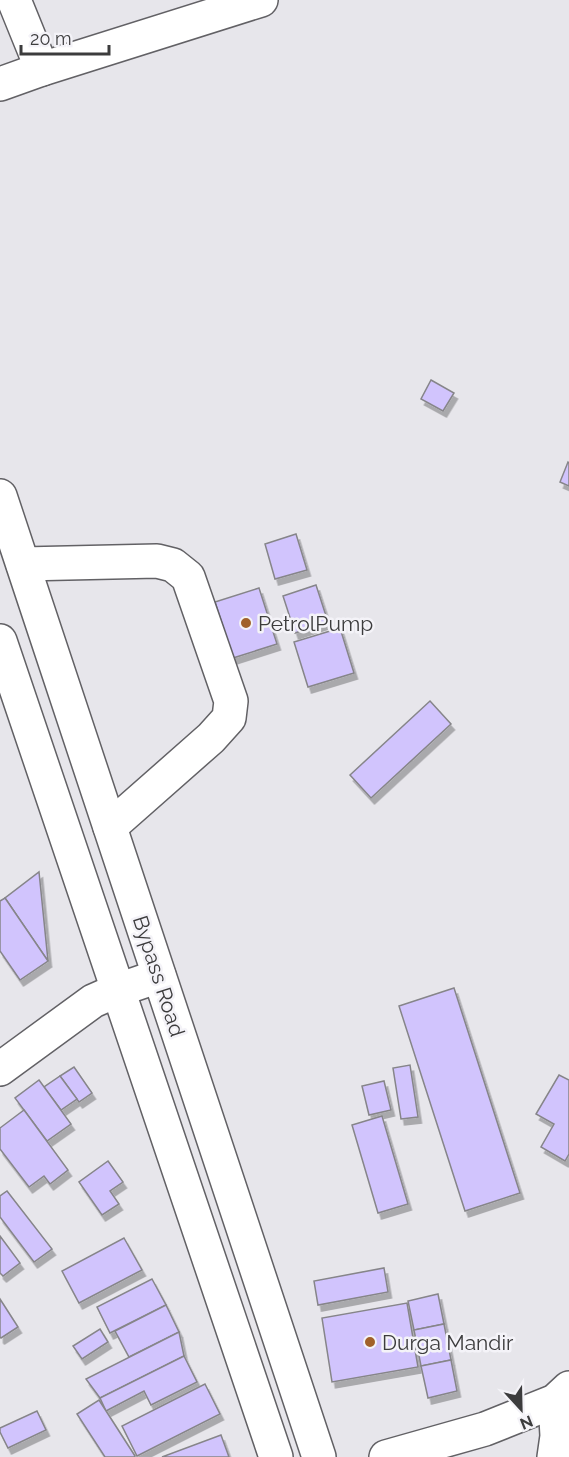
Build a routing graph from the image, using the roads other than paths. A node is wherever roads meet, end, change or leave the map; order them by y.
1 (14, 0) edge
2 (261, 0) edge
3 (42, 69) junction
4 (0, 84) edge
5 (0, 496) edge
6 (22, 564) junction
7 (0, 641) edge
8 (110, 827) junction
9 (159, 976) junction
10 (118, 990) junction
11 (0, 1068) edge
12 (562, 1394) edge
13 (276, 1457) edge
14 (319, 1457) edge
15 (386, 1457) edge
16 (554, 1457) edge

1 - 3 main road
2 - 3 main road
3 - 4 main road
5 - 6 main road, Bypass Road
6 - 8 main road, Bypass Road
6 - 8 main road
7 - 10 main road, Bypass Road
8 - 9 main road, Bypass Road
9 - 10 main road
9 - 14 main road, Bypass Road
10 - 11 main road
10 - 13 main road, Bypass Road
12 - 15 main road
12 - 16 main road

